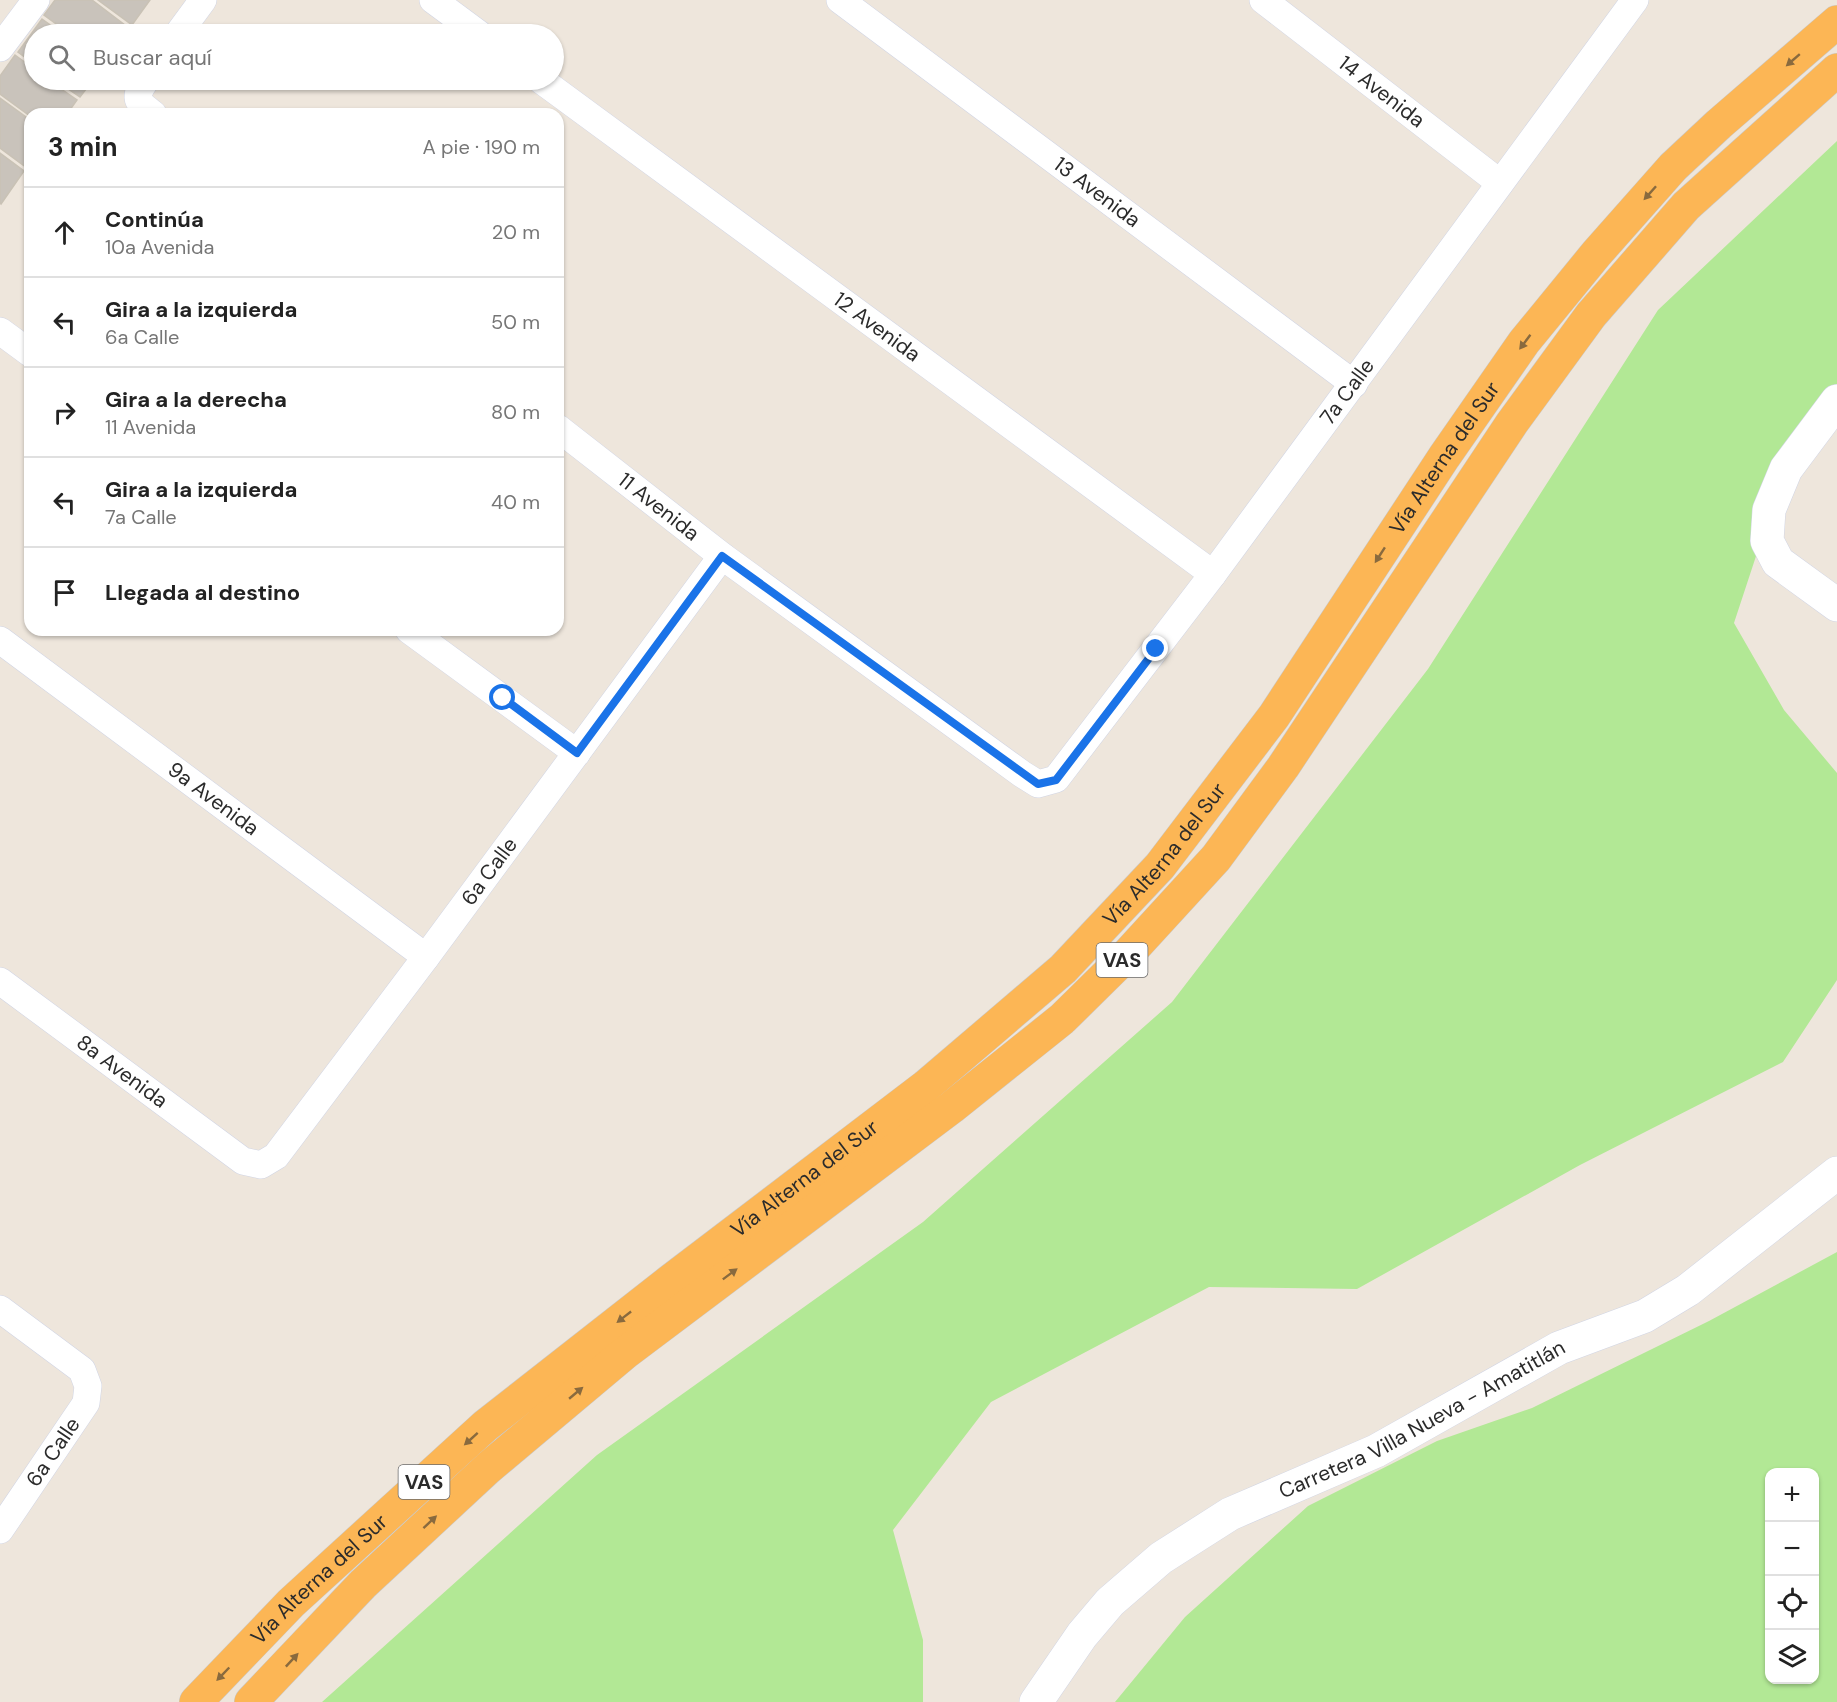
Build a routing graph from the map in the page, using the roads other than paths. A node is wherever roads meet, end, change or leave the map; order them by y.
1 (36, 0) edge
2 (203, 0) edge
3 (432, 0) edge
4 (840, 0) edge
5 (1263, 0) edge
6 (1635, 0) edge
7 (1837, 22) edge
8 (185, 24) edge
9 (465, 24) edge
10 (0, 48) edge
11 (1837, 70) edge
12 (555, 90) edge
13 (1500, 183) junction
14 (0, 331) edge
15 (24, 349) edge
16 (1354, 384) junction
17 (1837, 401) edge
18 (564, 434) edge
19 (722, 556) junction
20 (1213, 574) junction
21 (1837, 605) edge
22 (417, 636) edge
23 (0, 640) edge
24 (577, 753) junction
25 (1056, 780) joint
26 (426, 957) junction
27 (0, 981) edge
28 (243, 1161) joint
29 (1837, 1173) edge
30 (0, 1309) edge
31 (0, 1530) edge
32 (196, 1702) edge
33 (251, 1702) edge
34 (1036, 1702) edge

1 - 10 street
2 - 8 street
3 - 9 street
4 - 16 street, 13 Avenida
5 - 13 street, 14 Avenida
6 - 13 street, 7a Calle
7 -> 32 highway, Vía Alterna del Sur / VAS
33 -> 11 highway, Vía Alterna del Sur / VAS
12 - 20 street, 12 Avenida
13 - 16 street, 7a Calle
14 - 15 street
16 - 20 street, 7a Calle
17 - 21 street
18 - 19 street, 11 Avenida
19 - 24 street, 6a Calle
19 - 25 street, 11 Avenida
20 - 25 street, 7a Calle
22 - 24 street
23 - 26 street, 9a Avenida
24 - 26 street, 6a Calle
26 - 28 street, 6a Calle
27 - 28 street, 8a Avenida
29 - 34 street, Carretera Villa Nueva - Amatitlán
30 - 31 street, 6a Calle

